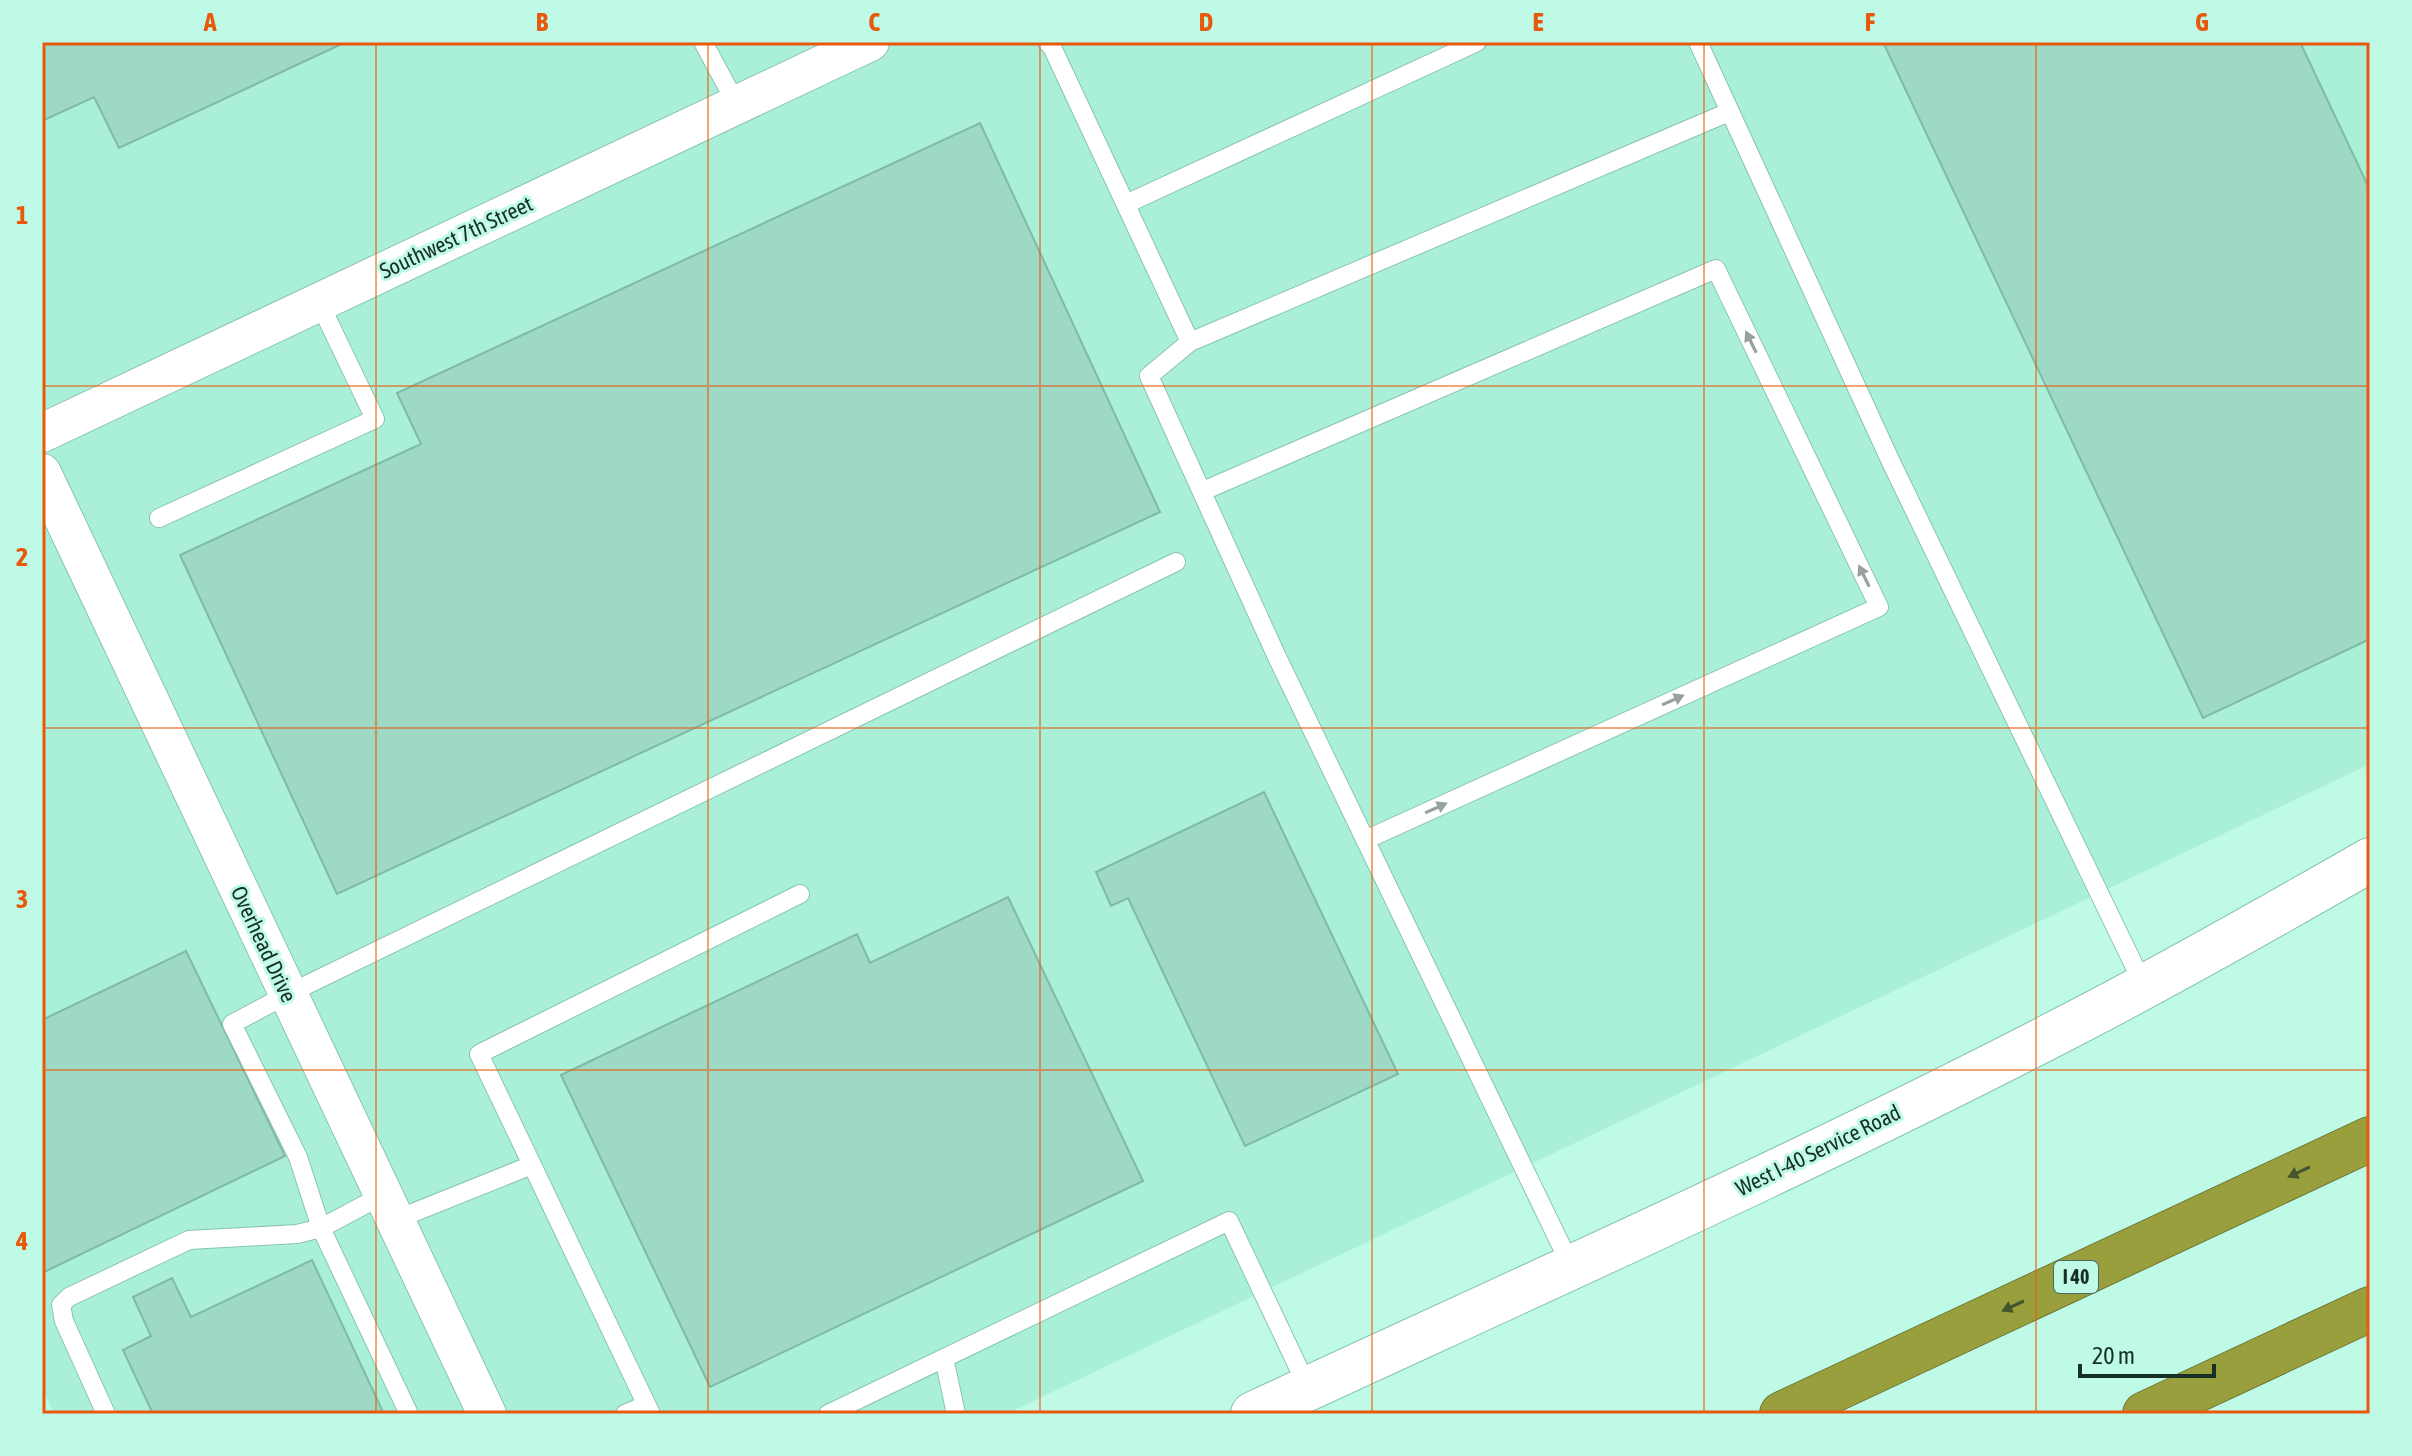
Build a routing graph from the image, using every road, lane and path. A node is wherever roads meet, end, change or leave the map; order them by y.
1 (703, 42) edge
2 (870, 42) edge
3 (1047, 42) edge
4 (1477, 42) edge
5 (1698, 42) edge
6 (737, 105) junction
7 (1729, 112) junction
8 (1126, 204) junction
9 (319, 302) junction
10 (1190, 342) junction
11 (42, 433) edge
12 (42, 473) edge
13 (1203, 491) junction
14 (159, 518) dead end
15 (1176, 562) dead end
16 (1365, 840) junction
17 (2370, 860) edge
18 (800, 894) dead end
19 (2144, 986) junction
20 (288, 994) junction
21 (2370, 1139) edge
22 (532, 1165) junction
23 (389, 1208) junction
24 (321, 1228) junction
25 (1571, 1266) junction
26 (2370, 1309) edge
27 (944, 1358) junction
28 (1308, 1388) junction
29 (648, 1409) edge
30 (106, 1414) edge
31 (409, 1414) edge
32 (487, 1414) edge
33 (625, 1414) edge
34 (828, 1414) edge
35 (956, 1414) edge
36 (1253, 1414) edge
37 (1782, 1414) edge
38 (2145, 1414) edge

1 - 6 lane
2 - 6 street, Southwest 7th Street
3 - 8 lane
4 - 8 lane
5 - 7 lane
6 - 9 street, Southwest 7th Street
7 - 10 lane
7 - 19 lane
8 - 10 lane
9 - 11 street, Southwest 7th Street
9 - 14 lane
10 - 13 lane
12 - 20 street, Overhead Drive
13 - 16 lane
16 -> 13 lane
15 - 20 lane
16 - 25 lane
17 - 19 street, West I-40 Service Road
18 - 22 lane
19 - 25 street, West I-40 Service Road
20 - 23 street, Overhead Drive
20 - 24 lane
21 -> 37 highway, I 40
22 - 23 lane
22 - 29 lane
23 - 24 lane
23 - 32 street, Overhead Drive
24 - 30 lane
24 - 31 lane
25 - 28 street, West I-40 Service Road
26 - 38 highway
27 - 28 lane
27 - 34 lane
27 - 35 lane
28 - 36 street, West I-40 Service Road
29 - 33 lane

